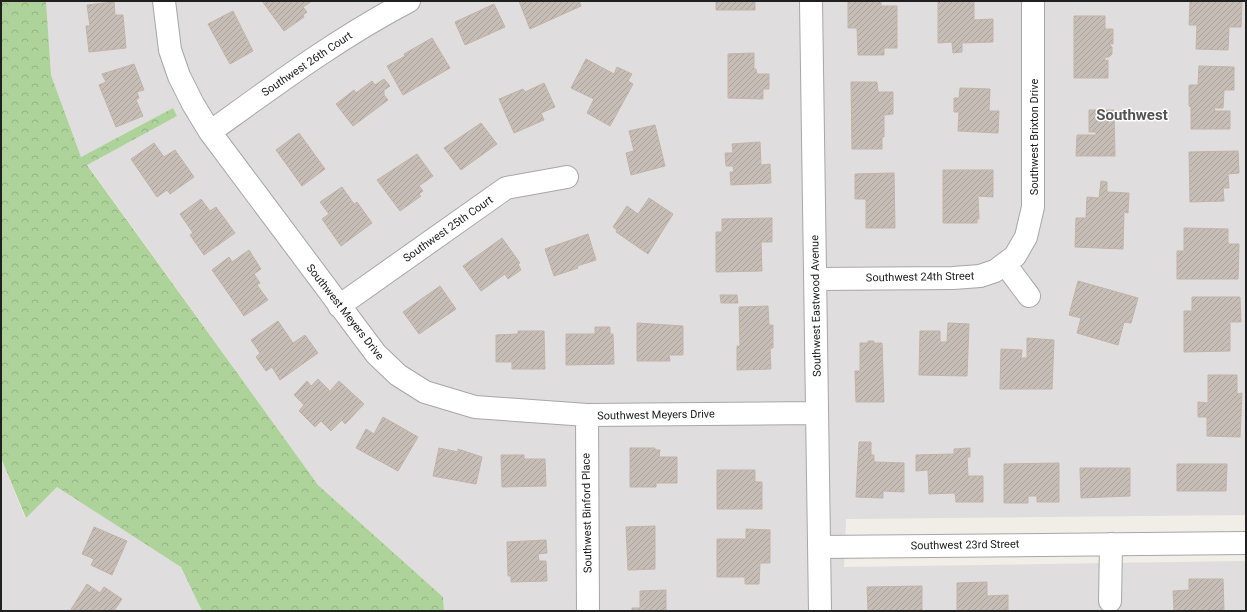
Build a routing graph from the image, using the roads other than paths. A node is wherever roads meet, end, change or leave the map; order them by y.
1 (164, 1) edge
2 (409, 1) edge
3 (811, 1) edge
4 (1034, 1) edge
5 (210, 132) junction
6 (567, 177) dead end
7 (1005, 264) junction
8 (815, 279) junction
9 (1028, 296) dead end
10 (339, 306) junction
11 (817, 413) junction
12 (586, 415) junction
13 (1246, 543) edge
14 (1111, 544) junction
15 (819, 547) junction
16 (1110, 601) dead end
17 (588, 611) edge
18 (820, 611) edge

1 - 5 street, Southwest Meyers Drive
2 - 5 street, Southwest 26th Court
3 - 8 street, Southwest Eastwood Avenue
4 - 7 street, Southwest Brixton Drive
5 - 10 street, Southwest Meyers Drive
6 - 10 street, Southwest 25th Court
7 - 8 street, Southwest 24th Street
7 - 9 street
8 - 11 street, Southwest Eastwood Avenue
10 - 12 street, Southwest Meyers Drive
11 - 12 street, Southwest Meyers Drive
11 - 15 street, Southwest Eastwood Avenue
12 - 17 street, Southwest Binford Place
13 - 14 street, Southwest 23rd Street
14 - 15 street, Southwest 23rd Street
14 - 16 street
15 - 18 street, Southwest Eastwood Avenue

